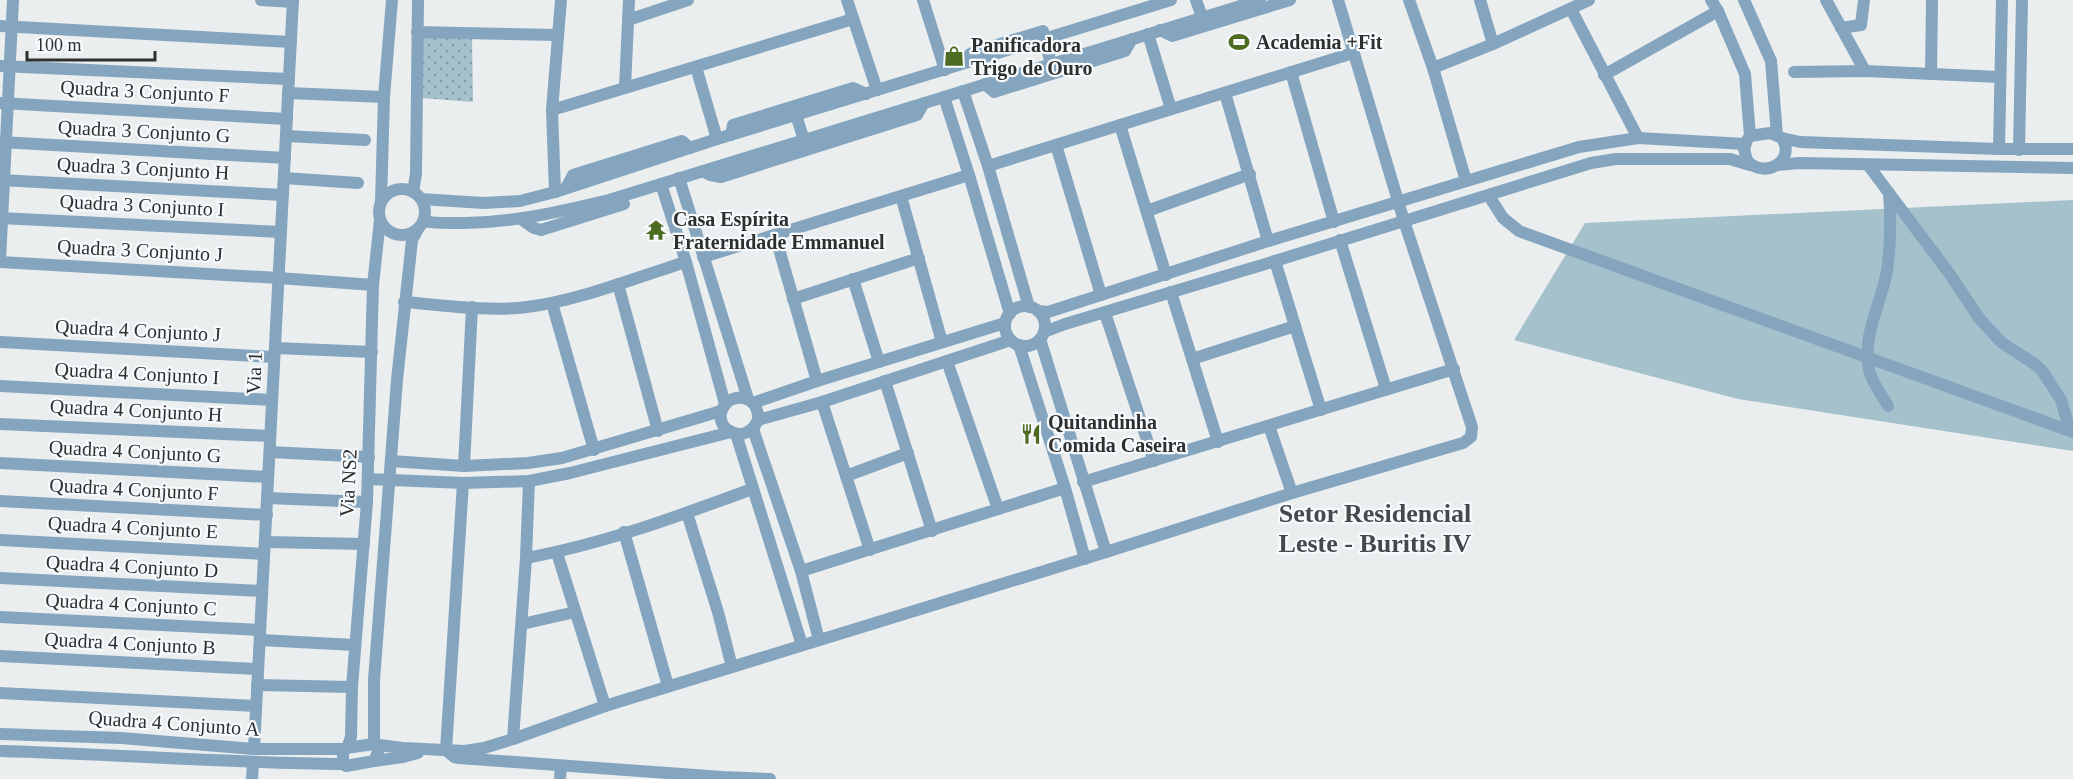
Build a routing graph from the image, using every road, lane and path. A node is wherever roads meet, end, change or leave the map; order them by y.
1 (13, 0) edge
2 (261, 0) edge
3 (392, 0) edge
4 (418, 0) edge
5 (561, 0) edge
6 (629, 0) edge
7 (688, 0) edge
8 (847, 0) edge
9 (923, 0) edge
10 (1171, 0) edge
11 (1196, 0) edge
12 (1260, 0) edge
13 (1290, 0) edge
14 (1338, 0) edge
15 (1409, 0) edge
16 (1480, 0) edge
17 (1589, 0) edge
18 (1744, 0) edge
19 (1826, 0) edge
20 (1864, 0) edge
21 (1932, 0) edge
22 (2002, 0) edge
23 (2022, 0) edge
24 (293, 1) edge
25 (1147, 4) edge
26 (1715, 5) edge
27 (1570, 9) junction
28 (1118, 16) junction
29 (1202, 17) junction
30 (853, 19) junction
31 (628, 20) junction
32 (6, 26) edge
33 (1841, 28) junction
34 (417, 32) junction
35 (1154, 32) junction
36 (558, 35) junction
37 (1044, 39) junction
38 (1132, 39) junction
39 (291, 42) junction
40 (1493, 44) junction
41 (1353, 53) junction
42 (1051, 63) junction
43 (964, 64) junction
44 (5, 66) edge
45 (696, 67) junction
46 (1433, 68) junction
47 (945, 70) junction
48 (1865, 71) junction
49 (1291, 72) junction
50 (1794, 72) dead end
51 (1931, 74) junction
52 (1604, 75) junction
53 (2000, 77) junction
54 (289, 80) junction
55 (985, 84) junction
56 (626, 88) junction
57 (963, 91) junction
58 (872, 92) junction
59 (288, 93) junction
60 (1225, 93) junction
61 (384, 97) junction
62 (944, 97) junction
63 (4, 103) edge
64 (924, 103) junction
65 (1171, 109) junction
66 (552, 110) junction
67 (796, 115) junction
68 (287, 119) junction
69 (1120, 125) junction
70 (731, 135) junction
71 (286, 136) junction
72 (1780, 136) junction
73 (1638, 138) junction
74 (365, 140) dead end
75 (717, 140) junction
76 (804, 140) junction
77 (1748, 140) junction
78 (3, 142) edge
79 (1056, 145) junction
80 (1999, 149) junction
81 (2073, 149) edge
82 (2019, 150) junction
83 (285, 158) junction
84 (1750, 165) junction
85 (1777, 165) junction
86 (1868, 165) junction
87 (988, 166) junction
88 (2073, 168) edge
89 (703, 171) junction
90 (1250, 174) junction
91 (969, 175) junction
92 (284, 178) junction
93 (679, 178) junction
94 (2, 180) edge
95 (1466, 181) junction
96 (358, 183) dead end
97 (661, 184) junction
98 (561, 190) junction
99 (1889, 192) junction
100 (283, 195) junction
101 (417, 196) junction
102 (901, 196) junction
103 (1489, 196) junction
104 (381, 201) junction
105 (1399, 202) junction
106 (1147, 211) junction
107 (1, 218) edge
108 (380, 220) junction
109 (1404, 221) junction
110 (1334, 222) junction
111 (420, 225) junction
112 (281, 232) junction
113 (775, 235) junction
114 (1340, 240) junction
115 (1268, 241) junction
116 (703, 257) junction
117 (919, 258) junction
118 (0, 261) edge
119 (1275, 261) junction
120 (686, 262) junction
121 (1166, 275) junction
122 (279, 278) junction
123 (853, 279) junction
124 (618, 284) junction
125 (373, 285) junction
126 (1171, 292) junction
127 (1101, 295) junction
128 (794, 299) junction
129 (404, 302) junction
130 (552, 303) junction
131 (472, 307) junction
132 (1033, 309) junction
133 (1105, 313) junction
134 (1008, 318) junction
135 (1296, 326) junction
136 (1042, 336) junction
137 (0, 342) edge
138 (942, 342) junction
139 (1015, 343) junction
140 (372, 352) junction
141 (275, 353) junction
142 (1868, 358) junction
143 (1192, 359) junction
144 (946, 361) junction
145 (879, 362) junction
146 (1454, 369) junction
147 (817, 381) junction
148 (885, 381) junction
149 (0, 386) edge
150 (1386, 389) junction
151 (272, 400) junction
152 (750, 401) junction
153 (822, 402) junction
154 (1888, 406) dead end
155 (723, 407) junction
156 (1321, 410) junction
157 (0, 424) edge
158 (755, 425) junction
159 (1269, 426) junction
160 (658, 431) junction
161 (2072, 432) edge
162 (733, 433) junction
163 (270, 436) junction
164 (1218, 442) junction
165 (594, 450) junction
166 (270, 452) junction
167 (908, 453) junction
168 (369, 457) junction
169 (391, 461) junction
170 (1154, 461) junction
171 (0, 463) edge
172 (464, 466) junction
173 (846, 476) junction
174 (268, 477) junction
175 (368, 479) junction
176 (390, 479) junction
177 (529, 481) junction
178 (1083, 482) junction
179 (463, 483) junction
180 (1065, 488) junction
181 (752, 489) junction
182 (1292, 493) junction
183 (267, 498) junction
184 (0, 501) edge
185 (367, 502) junction
186 (998, 509) junction
187 (687, 513) junction
188 (267, 515) junction
189 (932, 531) junction
190 (624, 532) junction
191 (0, 540) edge
192 (364, 544) junction
193 (265, 548) junction
194 (870, 550) junction
195 (1106, 552) junction
196 (557, 553) junction
197 (526, 558) junction
198 (1084, 559) junction
199 (801, 571) junction
200 (0, 578) edge
201 (262, 591) junction
202 (575, 612) junction
203 (0, 617) edge
204 (522, 624) junction
205 (260, 635) junction
206 (819, 640) junction
207 (356, 645) junction
208 (802, 645) junction
209 (0, 656) edge
210 (732, 667) junction
211 (258, 669) junction
212 (257, 685) junction
213 (668, 686) junction
214 (352, 687) junction
215 (0, 693) edge
216 (256, 706) junction
217 (605, 706) junction
218 (0, 734) edge
219 (92, 737) junction
220 (121, 738) junction
221 (513, 740) junction
222 (376, 744) junction
223 (254, 749) junction
224 (346, 749) junction
225 (431, 749) junction
226 (446, 750) junction
227 (0, 751) edge
228 (88, 753) junction
229 (115, 756) junction
230 (374, 761) junction
231 (253, 764) junction
232 (343, 765) junction
233 (359, 765) junction
234 (561, 766) junction
235 (723, 778) edge
236 (252, 779) edge
237 (348, 779) edge
238 (353, 779) edge
239 (560, 779) edge
240 (770, 779) edge

1 - 32 street
2 - 24 street
3 - 61 street
4 - 34 street
5 - 36 street
6 - 31 street
7 - 31 street
8 - 30 street
9 - 47 street
10 - 25 street
11 - 29 street
12 - 29 street
13 - 35 street
14 - 41 street
15 - 46 street
16 - 40 street
17 - 27 street
18 - 72 street
19 - 33 street
20 - 33 street
21 - 51 street
22 - 53 street
23 - 82 street
24 - 39 street, Via 1
25 - 28 street
26 - 52 street
26 - 77 street
27 - 40 street
27 - 52 street
28 - 37 street
28 - 43 street
29 - 35 street
30 - 45 street
30 - 58 street
31 - 56 street
32 - 39 street
32 - 44 street
33 - 48 street
34 - 36 street
34 - 101 street
35 - 38 street
35 - 65 street
36 - 66 street
37 - 42 street
37 - 43 street
38 - 42 street
38 - 55 street
39 - 54 street, Via 1
40 - 46 street
41 - 49 street
41 - 105 street
42 - 55 street
43 - 47 street
44 - 54 street
44 - 63 street
45 - 56 street
45 - 75 street
46 - 95 street
47 - 58 street
48 - 50 street
48 - 51 street
49 - 60 street
49 - 110 street
51 - 53 street
52 - 73 street
53 - 80 street
54 - 59 street, Via 1
55 - 57 street
56 - 66 street
57 - 62 street
57 - 87 street
58 - 67 street
58 - 70 street
59 - 61 street
59 - 68 street, Via 1
60 - 65 street
60 - 90 street
61 - 104 street
62 - 64 street
62 - 91 street
63 - 68 street, Quadra 3 Conjunto F
63 - 78 street
64 - 76 street
64 - 89 street
65 - 69 street
66 - 98 street
67 - 70 street
67 - 76 street
68 - 71 street, Via 1
69 - 79 street
69 - 106 street
70 - 75 street
71 - 74 street
71 - 83 street, Via 1
72 - 77 street
72 - 80 street
72 - 85 street
73 - 77 street
73 - 95 street
75 - 98 street
76 - 89 street
77 - 84 street
78 - 83 street, Quadra 3 Conjunto G
78 - 94 street
79 - 87 street
79 - 127 street
80 - 82 street
81 - 82 street
83 - 92 street, Via 1
84 - 85 street
84 - 103 street
85 - 86 street
86 - 88 street
86 - 99 street
87 - 132 street
89 - 93 street
90 - 106 street
90 - 115 street
91 - 102 street
91 - 134 street
92 - 96 street
92 - 100 street, Via 1
93 - 97 street
93 - 116 street
94 - 100 street, Quadra 3 Conjunto H
94 - 107 street
95 - 105 street
97 - 111 street
97 - 120 street
98 - 101 street
99 - 142 street
99 - 161 street
100 - 112 street, Via 1
101 - 104 street
101 - 111 street
102 - 113 street
102 - 117 street
103 - 109 street
103 - 142 street
104 - 108 street
105 - 109 street
105 - 110 street
106 - 121 street
107 - 112 street, Quadra 3 Conjunto I
107 - 118 street
108 - 111 street
108 - 125 street, Via NS2
109 - 114 street
109 - 146 street
110 - 115 street
111 - 129 street, Via NS2
112 - 122 street, Via 1
113 - 116 street
113 - 128 street
114 - 119 street
114 - 150 street
115 - 121 street
116 - 152 street
117 - 123 street
117 - 138 street
118 - 122 street, Quadra 3 Conjunto J
119 - 126 street
119 - 135 street
120 - 124 street
120 - 155 street
121 - 127 street
122 - 125 street, Quadra 3 Conjunto J
122 - 141 street, Via 1
123 - 128 street
123 - 145 street
124 - 130 street
124 - 160 street
125 - 140 street, Via NS2
126 - 133 street
126 - 143 street
127 - 132 street
128 - 147 street
129 - 131 street
129 - 169 street, Via NS2
130 - 131 street
130 - 165 street
131 - 172 street
132 - 134 street
132 - 136 street
133 - 136 street
133 - 170 street
134 - 138 street
134 - 139 street
135 - 143 street
135 - 156 street
136 - 139 street
136 - 178 street
137 - 141 street, Quadra 4 Conjunto J
138 - 145 street
139 - 144 street
139 - 180 street
140 - 141 street, Quadra 4 Conjunto J
140 - 168 street, Via NS2
141 - 151 street, Via 1
142 - 154 street
142 - 161 street
143 - 164 street
144 - 148 street
144 - 186 street
145 - 147 street
146 - 150 street
146 - 182 street
147 - 152 street
148 - 153 street
148 - 167 street
149 - 151 street, Quadra 4 Conjunto I
150 - 156 street
151 - 163 street, Via 1
152 - 155 street
152 - 158 street
153 - 158 street
153 - 173 street
155 - 160 street
155 - 162 street
156 - 159 street
157 - 163 street, Quadra 4 Conjunto H
158 - 162 street
158 - 199 street
159 - 164 street
159 - 182 street
160 - 165 street
162 - 177 street
162 - 181 street
163 - 166 street, Via 1
164 - 170 street
165 - 172 street
166 - 168 street
166 - 174 street, Via 1
167 - 173 street
167 - 189 street
168 - 175 street, Via NS2
169 - 172 street
169 - 176 street, Via NS2
170 - 178 street
171 - 174 street, Quadra 4 Conjunto G
173 - 194 street
174 - 183 street, Via 1
175 - 176 street
175 - 185 street, Via NS2
176 - 179 street
176 - 222 street, Via NS2
177 - 179 street
177 - 197 street
178 - 195 street
179 - 226 street
180 - 186 street
180 - 198 street
181 - 187 street
181 - 208 street
182 - 195 street
183 - 185 street
183 - 188 street, Via 1
184 - 188 street, Quadra 4 Conjunto F
185 - 192 street, Via NS2
186 - 189 street
187 - 190 street
187 - 210 street
188 - 193 street, Via 1
189 - 194 street
190 - 196 street
190 - 213 street
191 - 193 street, Quadra 4 Conjunto E
192 - 193 street, Quadra 4 Conjunto E
192 - 207 street, Via NS2
193 - 201 street, Via 1
194 - 199 street
195 - 198 street
196 - 197 street
196 - 202 street
197 - 204 street
198 - 206 street
199 - 206 street
200 - 201 street, Quadra 4 Conjunto D
201 - 205 street, Via 1
202 - 204 street
202 - 217 street
203 - 205 street, Quadra 4 Conjunto C
204 - 221 street
205 - 207 street, Quadra 4 Conjunto C
205 - 211 street, Via 1
206 - 208 street
207 - 214 street, Via NS2
208 - 210 street
209 - 211 street, Quadra 4 Conjunto B
210 - 213 street
211 - 212 street, Via 1
212 - 214 street
212 - 216 street, Via 1
213 - 217 street
214 - 224 street, Via NS2
215 - 216 street, Quadra 4 Conjunto A
216 - 223 street, Via 1
217 - 221 street
218 - 219 street, Quadra 4 Conjunto A
219 - 220 street, Quadra 4 Conjunto A
219 - 228 street
220 - 223 street, Quadra 4 Conjunto A
220 - 229 street
221 - 226 street
222 - 224 street, Quadra 4 Conjunto A
222 - 225 street, Quadra 4 Conjunto A
222 - 230 street, Via NS2
223 - 224 street, Quadra 4 Conjunto A
224 - 232 street, Via NS2
225 - 226 street, Quadra 4 Conjunto A
225 - 230 street
226 - 234 street
227 - 228 street
228 - 229 street
229 - 231 street
230 - 233 street
231 - 232 street
231 - 236 street
232 - 233 street
232 - 237 street
233 - 238 street
234 - 235 street
234 - 239 street
235 - 240 street

